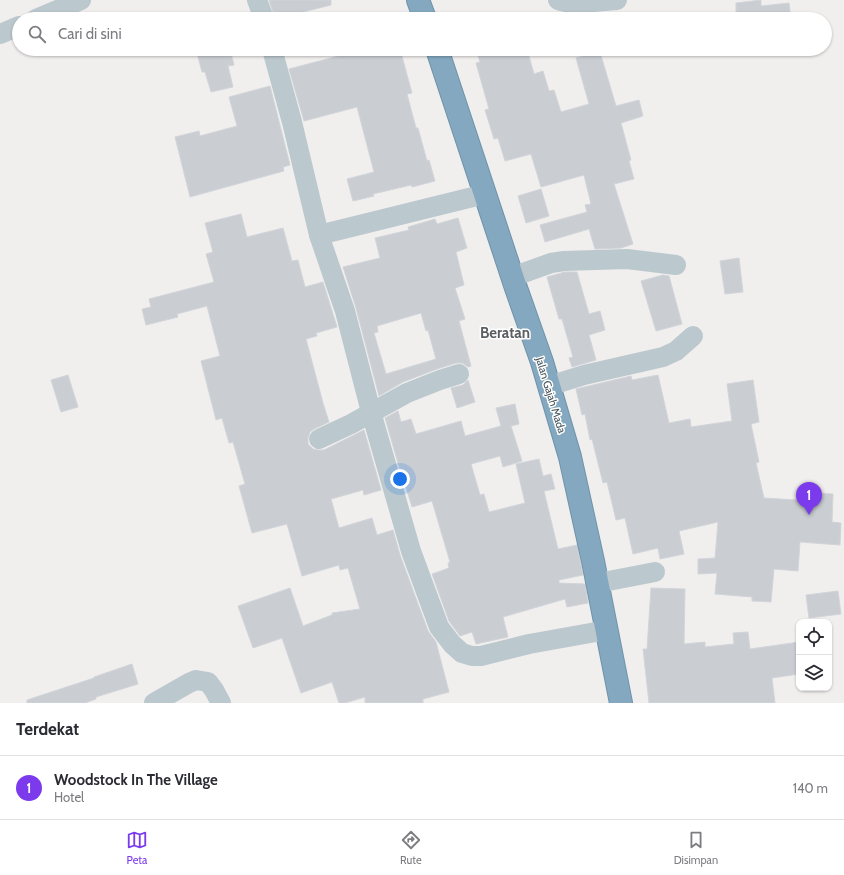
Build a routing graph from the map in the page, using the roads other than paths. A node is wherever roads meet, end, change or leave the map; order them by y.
1 (81, 0) edge
2 (257, 0) edge
3 (418, 0) edge
4 (558, 0) edge
5 (617, 0) edge
6 (53, 12) edge
7 (261, 12) edge
8 (422, 12) edge
9 (12, 29) edge
10 (0, 34) edge
11 (274, 56) edge
12 (439, 56) edge
13 (485, 194) junction
14 (319, 235) junction
15 (676, 265) dead end
16 (512, 276) junction
17 (693, 336) dead end
18 (459, 374) dead end
19 (549, 386) junction
20 (371, 412) junction
21 (319, 439) dead end
22 (655, 572) dead end
23 (598, 583) junction
24 (607, 630) junction
25 (154, 703) edge
26 (221, 703) edge
27 (621, 703) edge

1 - 6 street
2 - 7 street
3 - 8 highway
4 - 5 street
9 - 10 street
11 - 14 street
12 - 13 highway, Jalan Gajah Mada
13 - 14 street
13 - 16 highway, Jalan Gajah Mada
14 - 20 street
15 - 16 street
16 - 19 highway, Jalan Gajah Mada
17 - 19 street
18 - 20 street
19 - 23 highway, Jalan Gajah Mada
20 - 21 street
20 - 24 street
22 - 23 street
23 - 24 highway, Jalan Gajah Mada
24 - 27 highway, Jalan Gajah Mada
25 - 26 street

